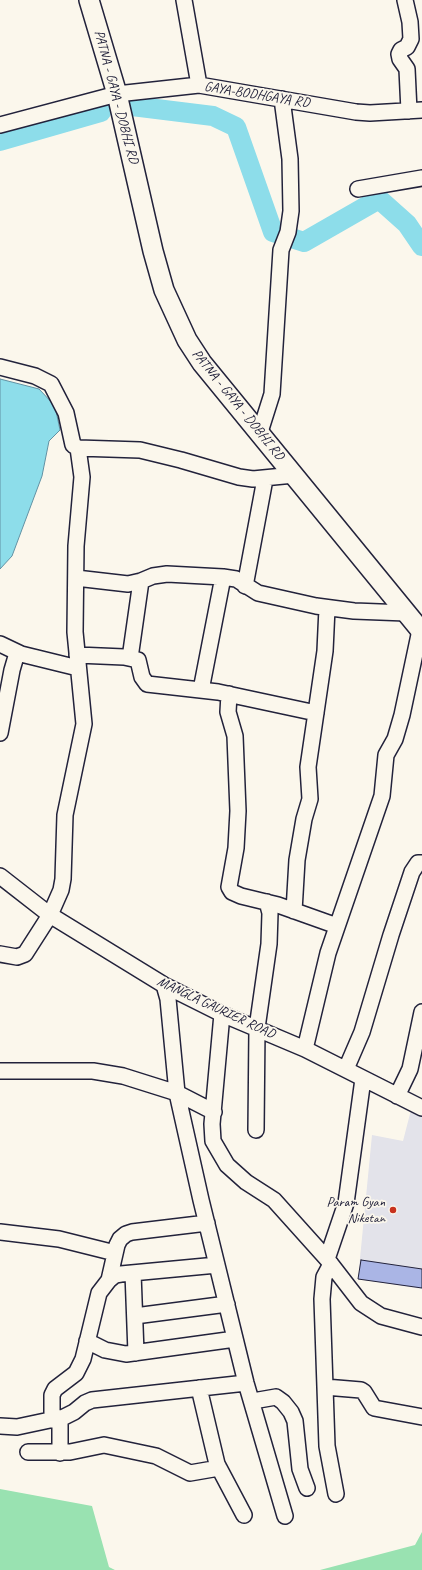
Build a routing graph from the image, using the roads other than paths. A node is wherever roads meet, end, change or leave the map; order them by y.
1 (89, 0) edge
2 (184, 0) edge
3 (405, 0) edge
4 (199, 85) junction
5 (117, 94) junction
6 (282, 99) junction
7 (415, 111) edge
8 (0, 125) edge
9 (422, 178) edge
10 (358, 189) dead end
11 (0, 367) edge
12 (260, 432) junction
13 (78, 448) junction
14 (294, 475) junction
15 (265, 479) junction
16 (223, 577) junction
17 (76, 578) junction
18 (141, 581) junction
19 (245, 586) junction
20 (327, 608) junction
21 (406, 613) junction
22 (421, 631) edge
23 (0, 644) edge
24 (17, 653) junction
25 (130, 658) junction
26 (77, 662) junction
27 (201, 690) junction
28 (229, 694) junction
29 (316, 713) junction
30 (0, 733) edge
31 (422, 863) edge
32 (0, 876) edge
33 (266, 902) junction
34 (294, 911) junction
35 (50, 915) junction
36 (337, 926) junction
37 (0, 954) edge
38 (164, 985) junction
39 (422, 1012) edge
40 (222, 1014) junction
41 (257, 1028) junction
42 (305, 1049) junction
43 (346, 1069) junction
44 (0, 1071) edge
45 (363, 1079) junction
46 (177, 1093) junction
47 (397, 1096) junction
48 (422, 1108) edge
49 (214, 1112) junction
50 (256, 1130) dead end
51 (207, 1223) junction
52 (0, 1232) edge
53 (114, 1253) junction
54 (329, 1261) junction
55 (217, 1265) junction
56 (133, 1273) junction
57 (109, 1280) junction
58 (227, 1304) junction
59 (135, 1316) junction
60 (422, 1327) edge
61 (235, 1339) junction
62 (87, 1341) junction
63 (136, 1353) junction
64 (246, 1383) junction
65 (325, 1387) junction
66 (199, 1388) junction
67 (253, 1401) junction
68 (422, 1418) edge
69 (56, 1419) junction
70 (0, 1426) edge
71 (28, 1452) dead end
72 (60, 1453) junction
73 (219, 1468) junction
74 (307, 1488) dead end
75 (336, 1494) dead end
76 (244, 1516) dead end
77 (285, 1516) dead end

1 - 5 main road, PATNA - GAYA - DOBHI RD
2 - 4 street
3 - 7 street
4 - 5 street, GAYA-BODHGAYA RD
4 - 6 street, GAYA-BODHGAYA RD
5 - 8 street, GAYA-BODHGAYA RD
5 - 12 main road, PATNA - GAYA - DOBHI RD
6 - 7 street, GAYA-BODHGAYA RD
6 - 12 street
9 - 10 street
11 - 13 street
12 - 14 main road, PATNA - GAYA - DOBHI RD
13 - 15 street
13 - 17 street
14 - 15 street
14 - 21 main road, PATNA - GAYA - DOBHI RD
15 - 19 street
16 - 18 street
16 - 19 street
16 - 27 street
17 - 18 street
17 - 26 street
18 - 25 street
19 - 20 street
20 - 21 street
20 - 29 street
21 - 22 main road, PATNA - GAYA - DOBHI RD
22 - 36 street
23 - 24 street
24 - 26 street
24 - 30 street
25 - 26 street
25 - 27 street
26 - 35 street
27 - 28 street
28 - 29 street
28 - 33 street
29 - 34 street
31 - 43 street
32 - 35 street, MANGLA GAURIER ROAD
33 - 34 street
33 - 41 street
34 - 36 street
35 - 37 street
35 - 38 street, MANGLA GAURIER ROAD
36 - 42 street
38 - 40 street, MANGLA GAURIER ROAD
38 - 46 street
39 - 47 street
40 - 41 street, MANGLA GAURIER ROAD
40 - 49 street
41 - 42 street, MANGLA GAURIER ROAD
41 - 50 street
42 - 43 street, MANGLA GAURIER ROAD
43 - 45 street, MANGLA GAURIER ROAD
44 - 46 street
45 - 47 street, MANGLA GAURIER ROAD
45 - 54 street
46 - 49 street
46 - 51 street
47 - 48 street, MANGLA GAURIER ROAD
49 - 54 street
51 - 53 street
51 - 55 street
52 - 53 street
53 - 57 street
54 - 60 street
54 - 65 street
55 - 56 street
55 - 58 street
56 - 57 street
56 - 59 street
57 - 62 street
58 - 59 street
58 - 61 street
59 - 63 street
61 - 63 street
61 - 64 street
62 - 63 street
62 - 69 street
64 - 66 street
64 - 67 street
65 - 68 street
65 - 75 street
66 - 69 street
66 - 73 street
67 - 74 street
67 - 77 street
69 - 70 street
69 - 72 street
71 - 72 street
72 - 73 street
73 - 76 street

